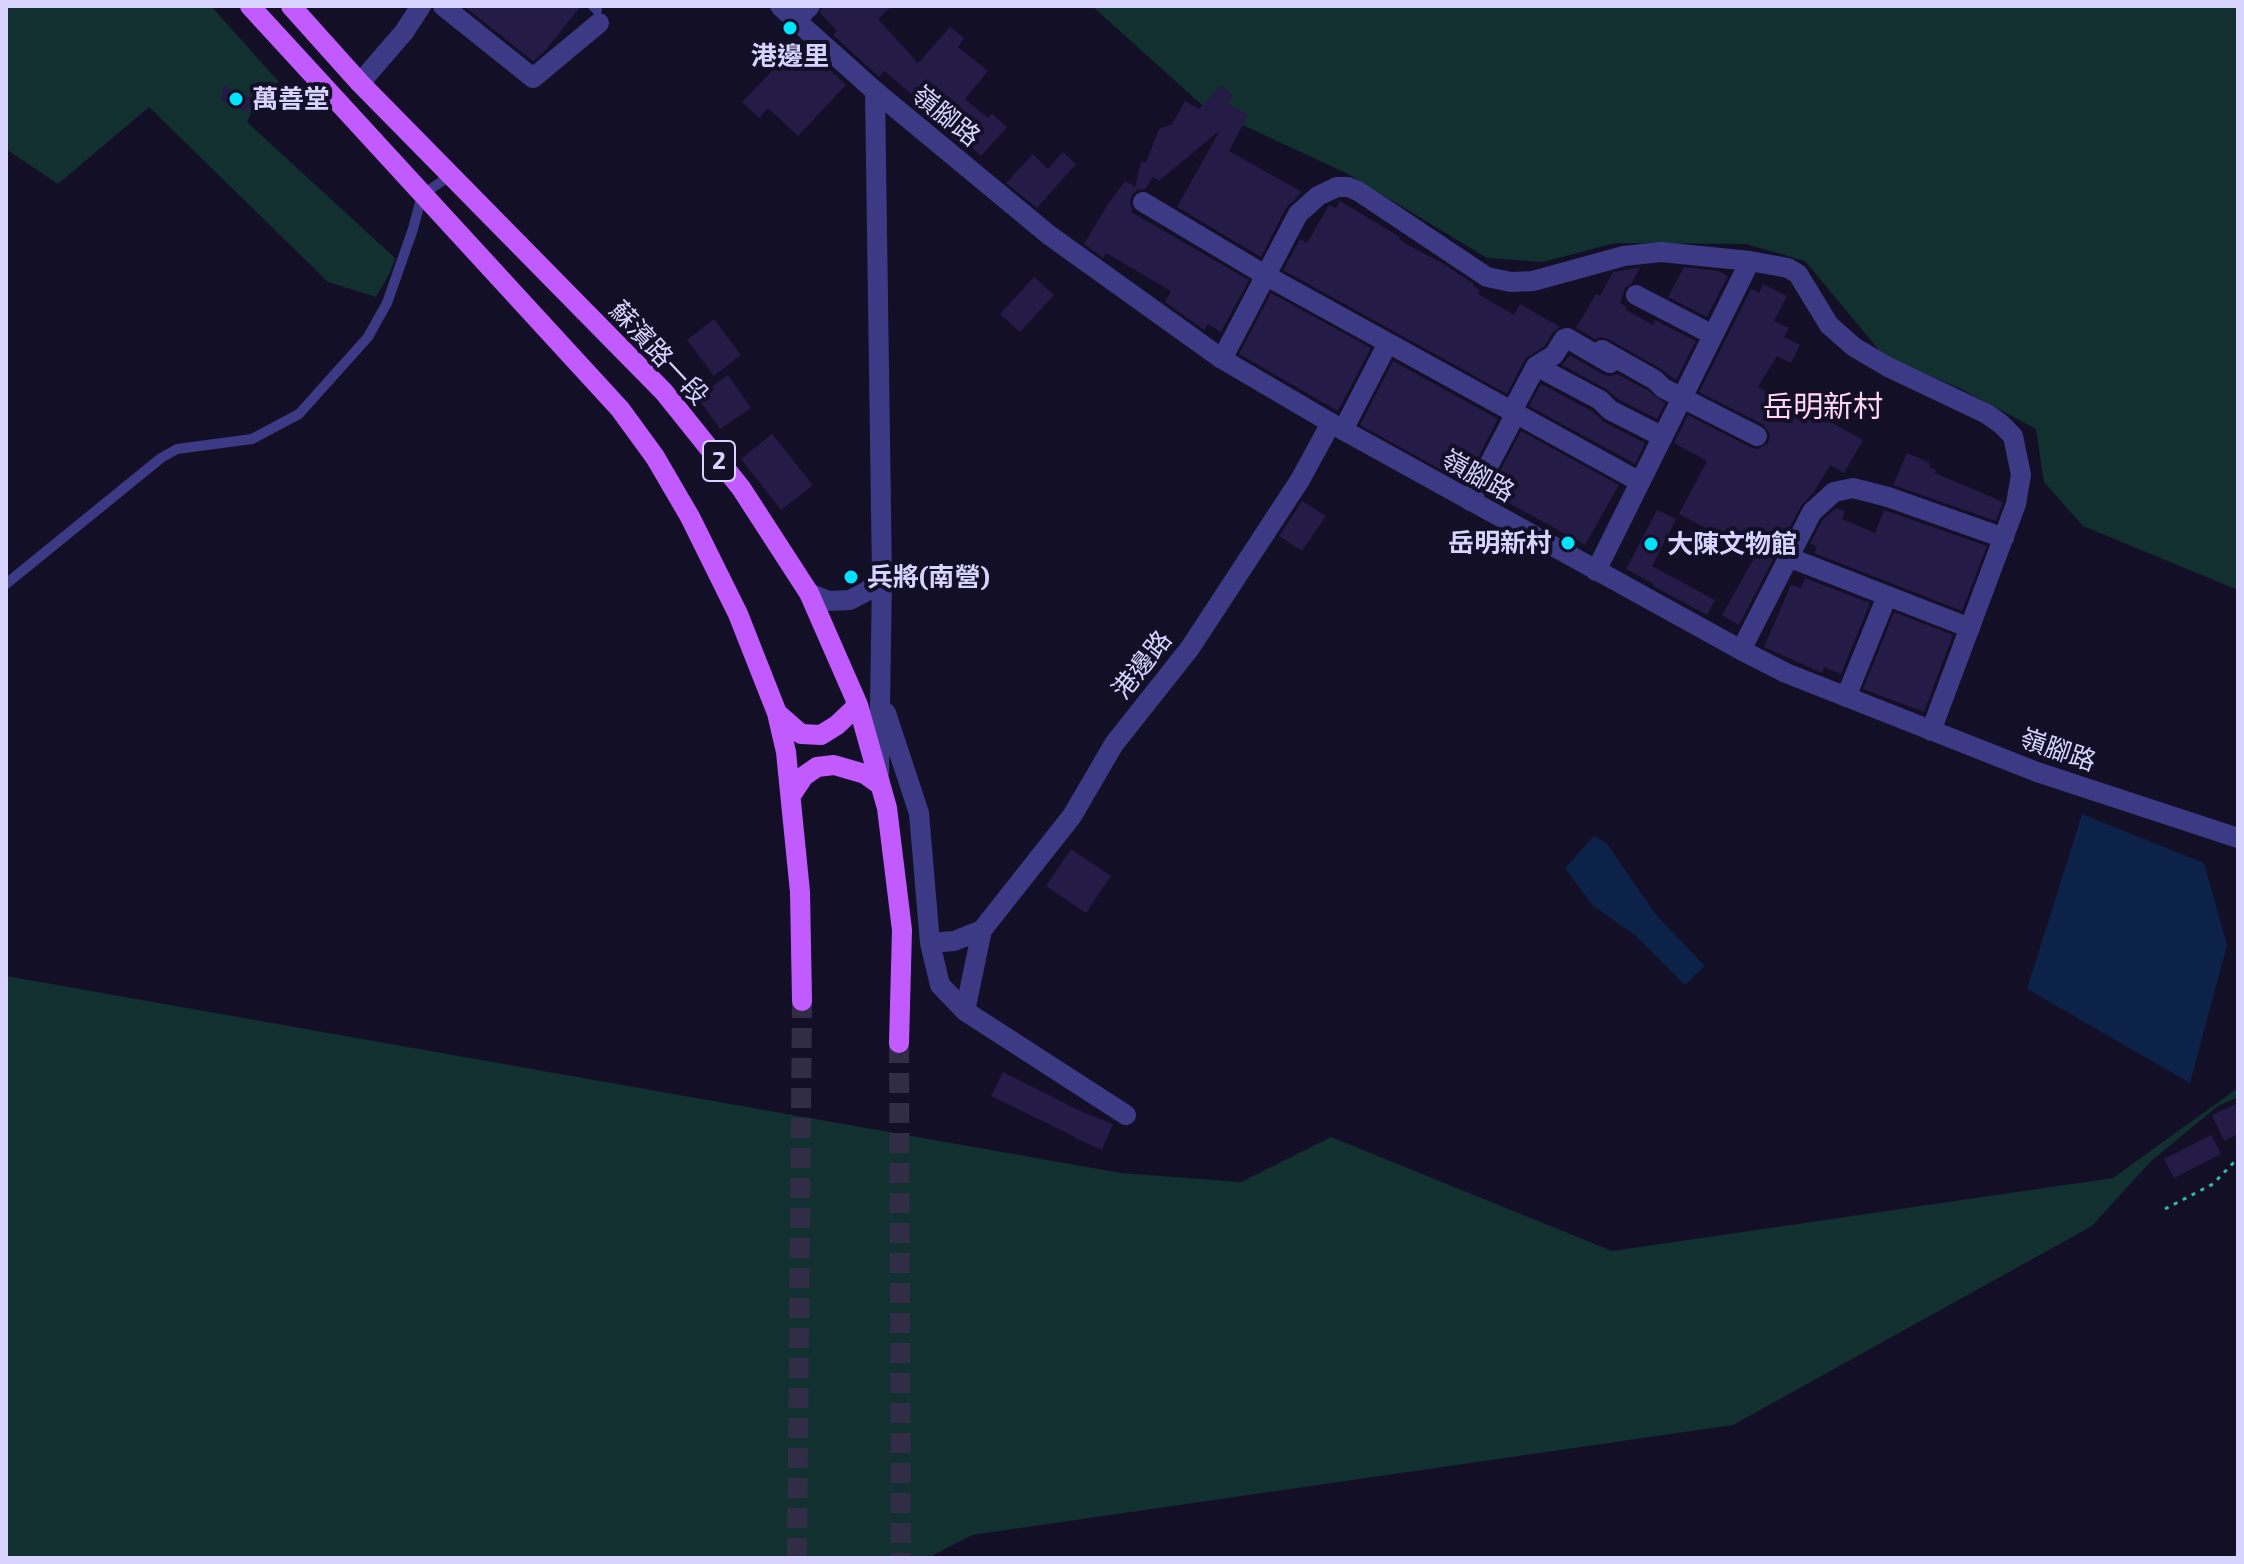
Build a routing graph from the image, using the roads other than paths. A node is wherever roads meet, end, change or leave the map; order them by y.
1 (250, 6) edge
2 (291, 6) edge
3 (421, 6) edge
4 (443, 6) edge
5 (795, 11) edge
6 (596, 13) edge
7 (360, 83) junction
8 (875, 91) junction
9 (451, 175) junction
10 (422, 195) junction
11 (1143, 202) dead end
12 (1750, 261) junction
13 (1265, 275) junction
14 (1636, 295) dead end
15 (1713, 335) junction
16 (1388, 343) junction
17 (1602, 350) dead end
18 (1222, 359) junction
19 (1536, 366) junction
20 (1628, 373) dead end
21 (1683, 398) junction
22 (1514, 412) junction
23 (1337, 427) junction
24 (1757, 436) dead end
25 (1663, 437) junction
26 (1640, 482) junction
27 (1470, 501) junction
28 (2004, 538) junction
29 (1788, 557) junction
30 (1596, 571) junction
31 (882, 578) junction
32 (6, 584) edge
33 (809, 593) junction
34 (1887, 596) junction
35 (1970, 628) junction
36 (1741, 650) junction
37 (1846, 697) junction
38 (881, 698) junction
39 (858, 705) junction
40 (777, 713) junction
41 (1931, 731) junction
42 (879, 784) junction
43 (792, 794) junction
44 (2238, 838) edge
45 (982, 930) junction
46 (930, 943) junction
47 (802, 1001) tunnel mouth
48 (965, 1011) junction
49 (899, 1043) tunnel mouth
50 (1126, 1115) dead end

1 - 10 main road, 2
2 - 7 main road, 蘇濱路一段 / 2
3 - 7 street
4 - 6 street
5 - 8 street, 嶺腳路
7 - 9 main road, 蘇濱路一段 / 2
8 - 18 street, 嶺腳路
8 - 31 street
9 - 10 lane
9 - 33 main road, 蘇濱路一段 / 2
10 - 32 lane
10 - 40 main road, 2
11 - 13 street
12 - 13 street
12 - 15 street
12 - 28 street
13 - 16 street
13 - 18 street
14 - 15 street
15 - 21 street
16 - 22 street
16 - 23 street, 港邊路
17 - 21 street
18 - 23 street, 嶺腳路
19 - 20 street
19 - 22 street
19 - 25 street
21 - 24 street
21 - 25 street
22 - 26 street
22 - 27 street
23 - 27 street, 嶺腳路
23 - 45 street, 港邊路
25 - 26 street
26 - 30 street
27 - 30 street, 嶺腳路
28 - 29 street
28 - 35 street
29 - 34 street
29 - 36 street
30 - 36 street, 嶺腳路
31 - 33 street
31 - 38 street
33 - 39 main road, 蘇濱路一段 / 2
34 - 35 street
34 - 37 street
35 - 41 street
36 - 37 street, 嶺腳路
37 - 41 street, 嶺腳路
38 - 42 street
38 - 46 street
39 - 40 main road
39 - 42 main road, 蘇濱路一段 / 2
40 - 43 main road, 2
41 - 44 street, 嶺腳路
42 - 43 main road
42 - 49 main road, 蘇濱路一段 / 2
43 - 47 main road, 2
45 - 46 street
45 - 48 street
46 - 48 street
48 - 50 street

